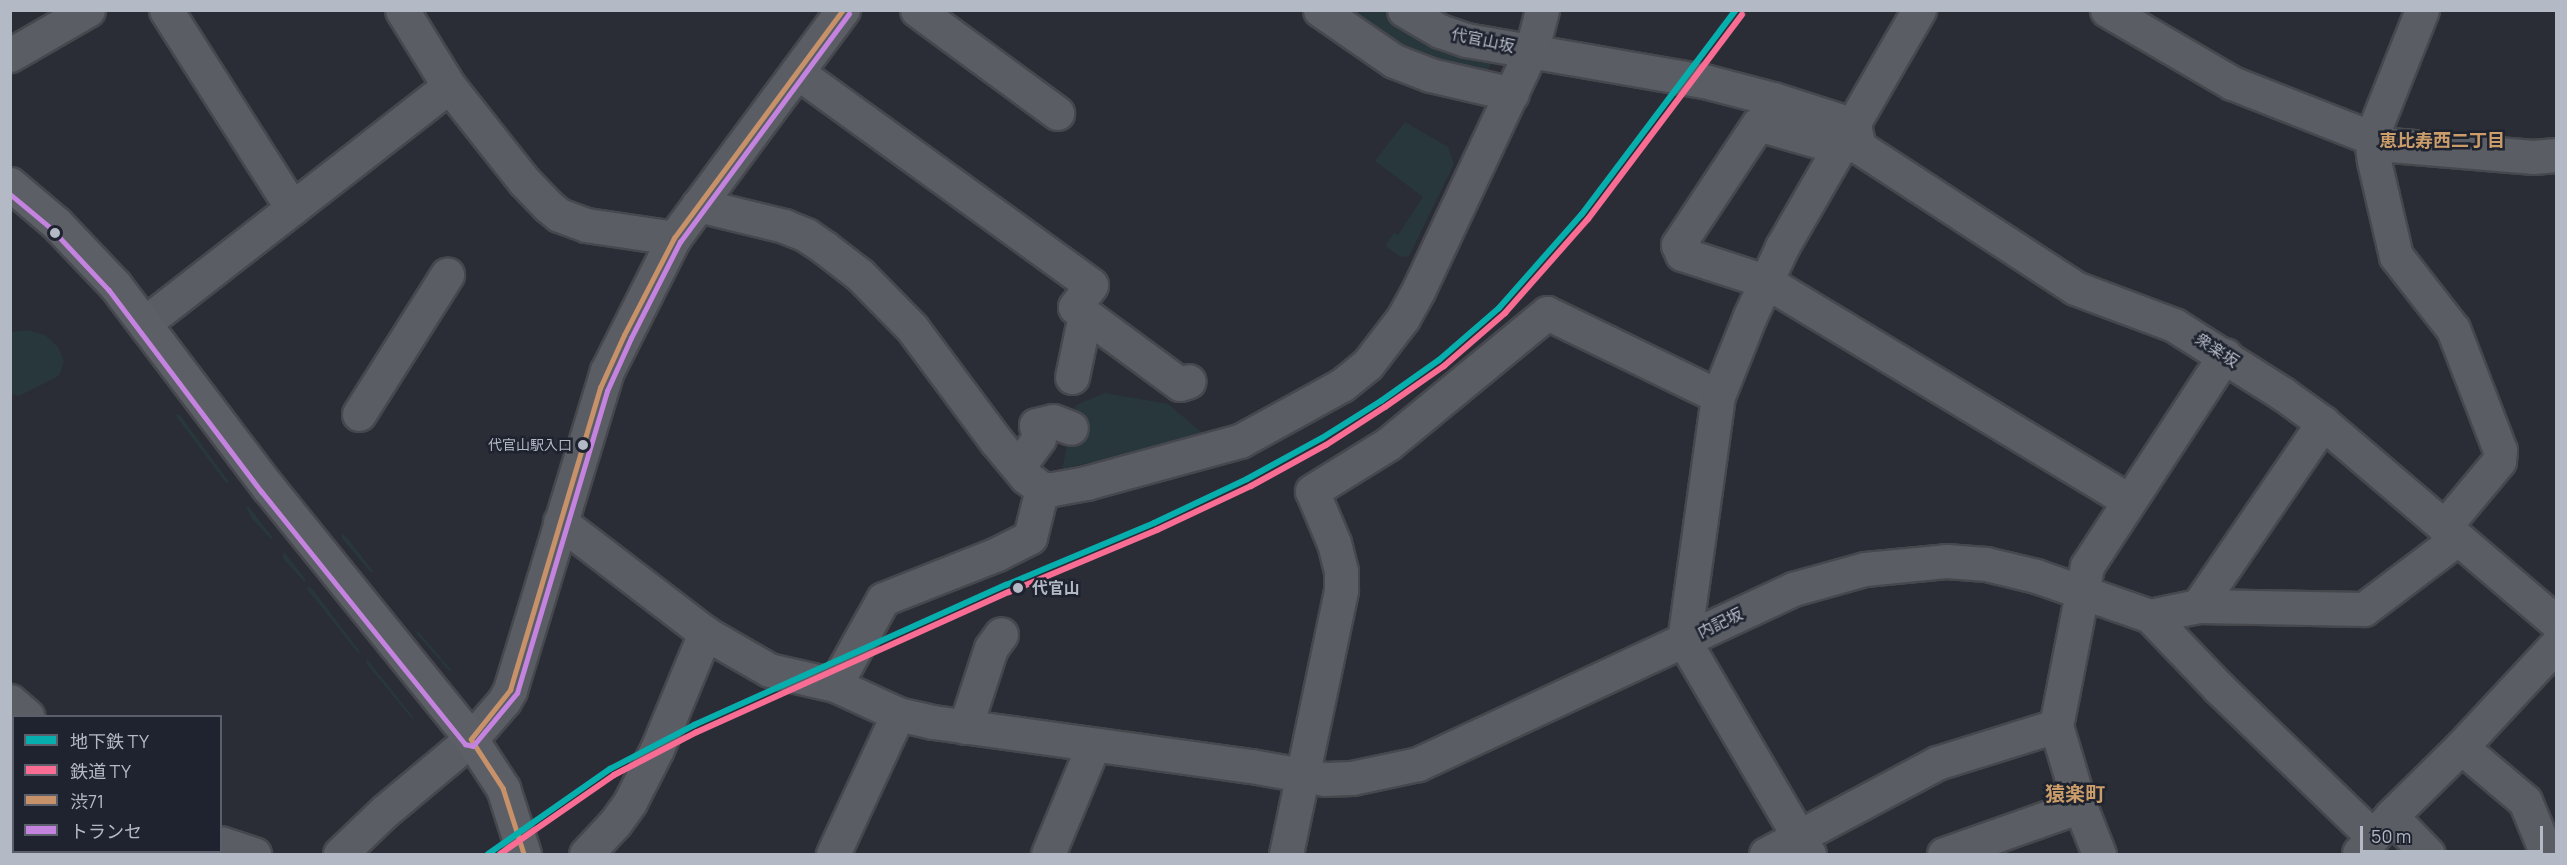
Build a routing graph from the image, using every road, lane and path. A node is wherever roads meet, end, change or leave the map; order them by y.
1 (88, 10) edge
2 (166, 10) edge
3 (402, 10) edge
4 (843, 10) edge
5 (917, 10) edge
6 (1320, 10) edge
7 (1404, 10) edge
8 (1542, 10) edge
9 (1919, 10) edge
10 (2108, 10) edge
11 (2422, 10) edge
12 (1532, 49) junction
13 (10, 55) edge
14 (797, 72) junction
15 (449, 86) junction
16 (1512, 94) junction
17 (1057, 113) dead end
18 (1847, 136) junction
19 (2371, 138) junction
20 (2556, 155) edge
21 (10, 184) edge
22 (698, 206) junction
23 (292, 208) junction
24 (674, 238) junction
25 (447, 275) dead end
26 (1765, 281) junction
27 (1085, 315) junction
28 (146, 322) junction
29 (2225, 355) junction
30 (1072, 377) dead end
31 (1189, 381) dead end
32 (1718, 396) junction
33 (359, 414) dead end
34 (2323, 423) junction
35 (1071, 428) dead end
36 (1026, 456) dead end
37 (1042, 489) junction
38 (2128, 500) junction
39 (560, 522) junction
40 (2451, 533) junction
41 (2083, 591) junction
42 (2198, 606) junction
43 (2150, 616) junction
44 (2556, 622) edge
45 (705, 633) junction
46 (1001, 634) dead end
47 (1684, 641) junction
48 (2556, 645) edge
49 (835, 686) junction
50 (10, 701) edge
51 (898, 714) junction
52 (25, 715) edge
53 (2056, 726) junction
54 (965, 727) junction
55 (471, 739) junction
56 (1093, 746) junction
57 (2461, 747) junction
58 (1303, 776) junction
59 (2080, 806) junction
60 (2374, 836) edge
61 (222, 844) edge
62 (1804, 846) edge
63 (254, 855) edge
64 (340, 855) edge
65 (524, 855) edge
66 (586, 855) edge
67 (833, 855) edge
68 (1048, 855) edge
69 (1287, 855) edge
70 (1766, 855) edge
71 (1944, 855) edge
72 (2099, 855) edge
73 (2428, 855) edge
74 (2547, 855) edge

1 - 13 street
2 - 23 street
3 - 15 street
4 - 14 street
5 - 17 street
6 - 16 street
7 - 12 street, 代官山坂
8 - 12 street
9 - 18 street
10 - 19 street
11 - 19 street
12 - 16 street
12 - 18 street, 代官山坂
14 - 22 street
14 - 27 street
15 - 23 street
15 - 24 street
16 - 37 street
18 - 26 street
18 - 26 street
18 - 29 street, 衆楽坂
19 - 20 street
19 - 40 street
21 - 28 main road
22 - 24 street
22 - 37 street
23 - 28 street
24 - 39 street
25 - 33 street
26 - 32 street
26 - 38 street
27 - 30 street
27 - 31 street
28 - 55 main road
29 - 34 street, 衆楽坂
29 - 38 street
32 - 47 street
32 - 58 street
34 - 40 street, 衆楽坂
34 - 42 street
35 - 36 street
37 - 49 street
38 - 41 street
39 - 45 street, 内記坂
39 - 55 street
40 - 42 street
40 - 44 street, 衆楽坂
41 - 43 street, 内記坂
41 - 47 street, 内記坂
41 - 53 street
42 - 43 street
43 - 60 street
45 - 49 street, 内記坂
45 - 66 street
46 - 54 street
47 - 58 street, 内記坂
47 - 62 street
48 - 57 street
49 - 51 street, 内記坂
50 - 52 street
51 - 54 street, 内記坂
51 - 67 street
53 - 59 street
53 - 62 street
54 - 56 street, 内記坂
55 - 64 street
55 - 65 main road
56 - 58 street, 内記坂
56 - 68 street
57 - 60 street
57 - 74 street
58 - 69 street
59 - 71 street
59 - 72 street
60 - 73 street
61 - 63 street
62 - 70 street

